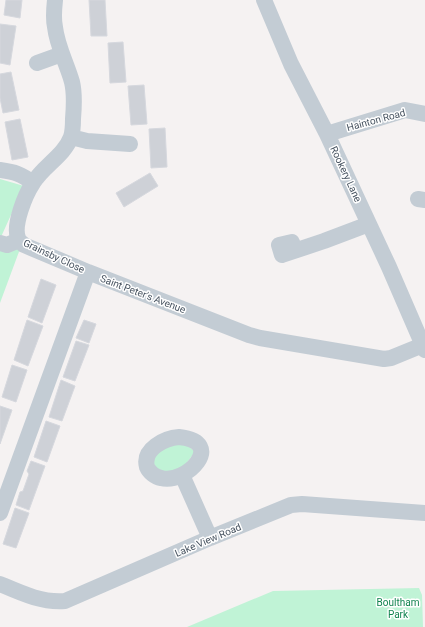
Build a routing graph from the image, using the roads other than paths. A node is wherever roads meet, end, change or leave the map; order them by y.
1 (55, 0) edge
2 (264, 0) edge
3 (62, 54) junction
4 (38, 62) dead end
5 (425, 114) edge
6 (327, 134) junction
7 (71, 137) junction
8 (130, 144) dead end
9 (0, 170) edge
10 (33, 183) junction
11 (369, 224) junction
12 (19, 240) junction
13 (292, 242) dead end
14 (0, 243) edge
15 (88, 272) junction
16 (423, 340) edge
17 (182, 475) dead end
18 (0, 513) edge
19 (425, 513) edge
20 (210, 538) junction
21 (0, 584) edge

1 - 3 street, Grainsby Close
2 - 6 street, Rookery Lane
3 - 4 street
3 - 7 street, Grainsby Close
5 - 6 street, Hainton Road
6 - 11 street, Rookery Lane
7 - 8 street
7 - 10 street, Grainsby Close
9 - 10 street
10 - 12 street, Grainsby Close
11 - 13 street
11 - 16 street, Rookery Lane
12 - 14 street
12 - 15 street, Grainsby Close
15 - 16 street, Saint Peter's Avenue
15 - 18 street, Saint Peter's Avenue
17 - 20 street
19 - 20 street, Lake View Road
20 - 21 street, Lake View Road

